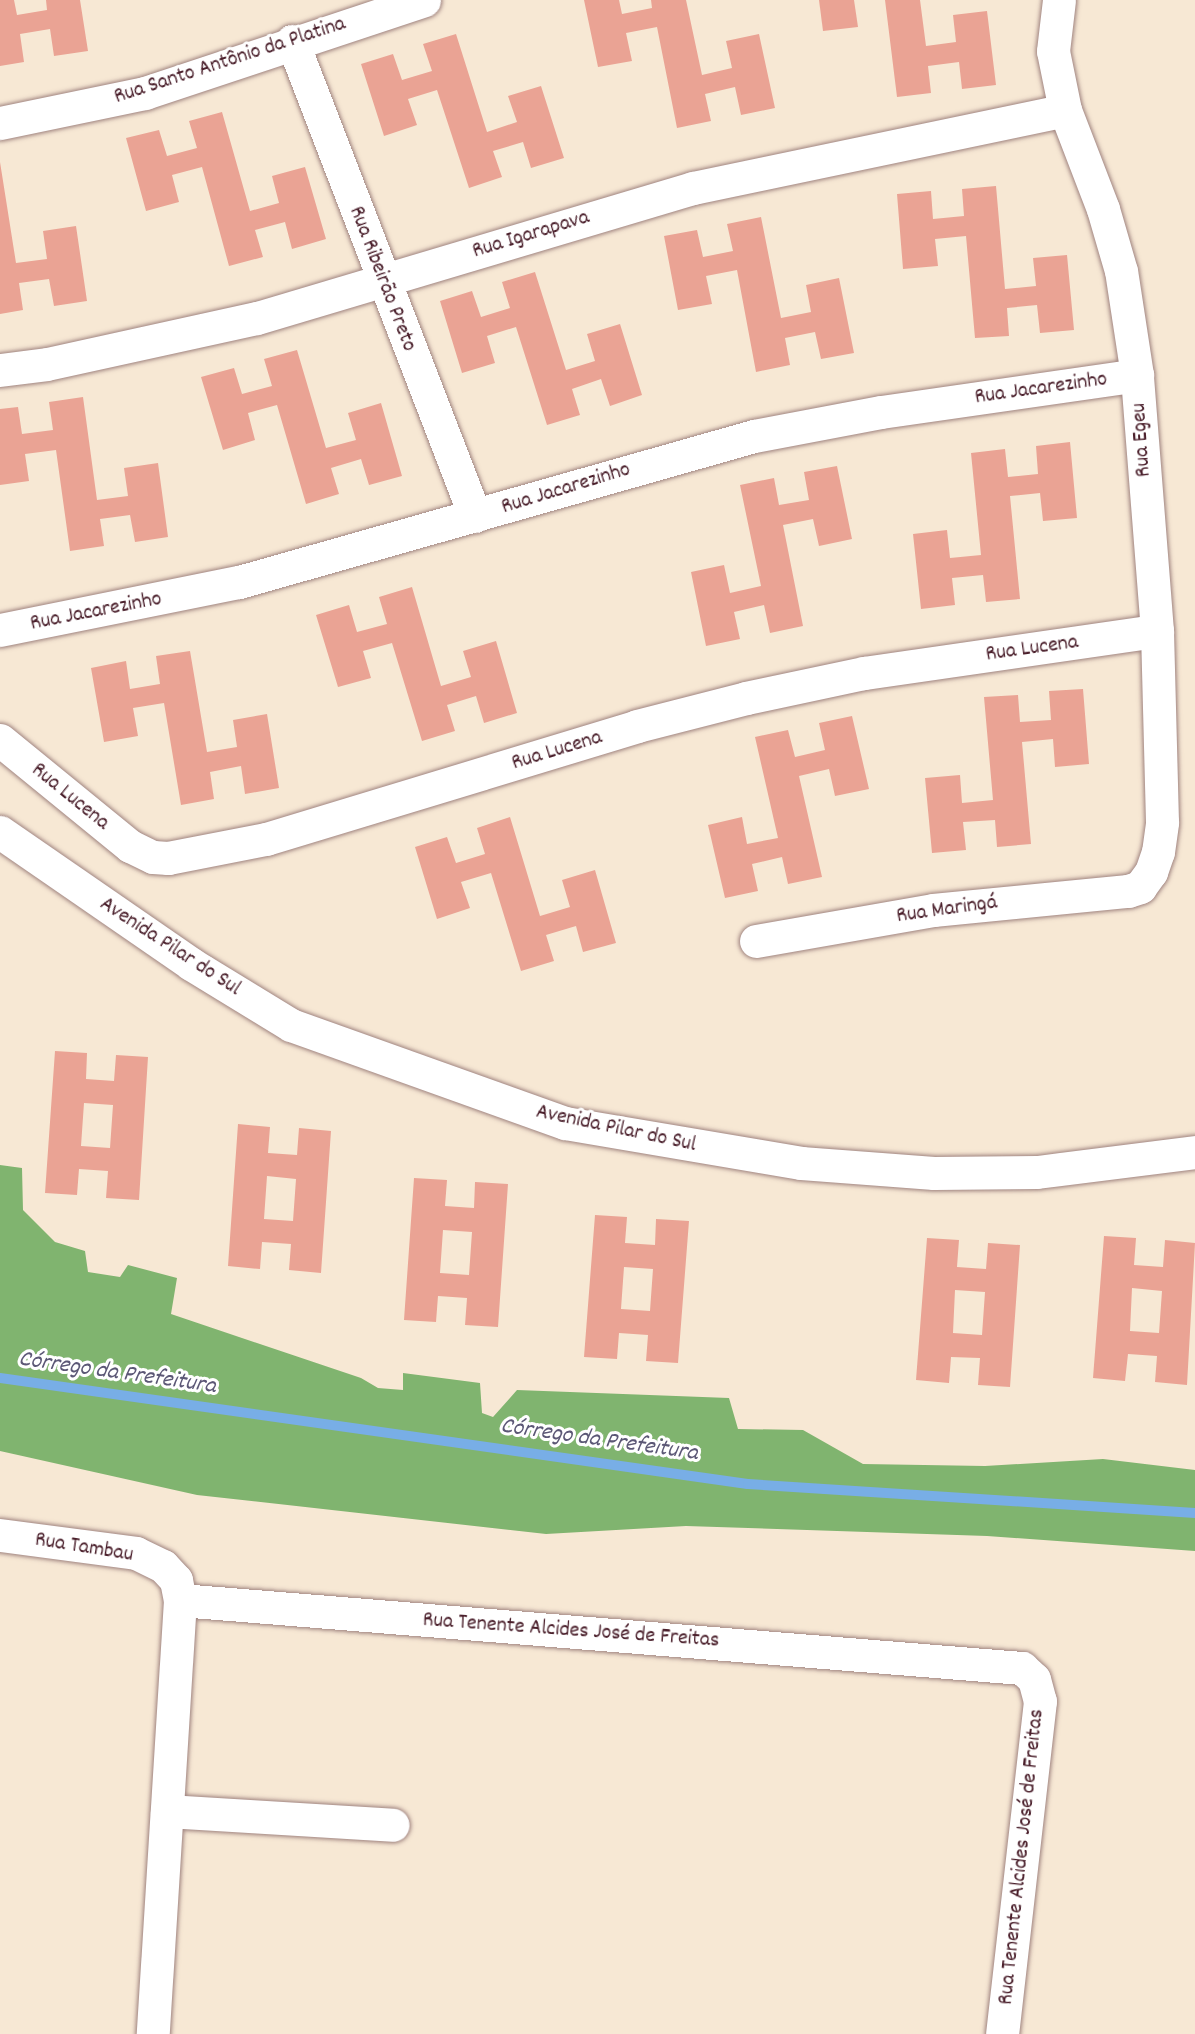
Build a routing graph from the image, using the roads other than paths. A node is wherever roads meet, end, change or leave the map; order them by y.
1 (424, 0) edge
2 (1059, 0) edge
3 (292, 41) junction
4 (1065, 110) junction
5 (0, 123) edge
6 (382, 281) junction
7 (0, 370) edge
8 (1137, 375) junction
9 (475, 516) junction
10 (0, 630) edge
11 (1157, 631) junction
12 (0, 740) edge
13 (0, 832) edge
14 (1140, 887) joint
15 (756, 941) dead end
16 (1195, 1152) edge
17 (0, 1535) edge
18 (180, 1600) junction
19 (167, 1811) junction
20 (393, 1825) dead end
21 (153, 2034) edge
22 (1002, 2034) edge

1 - 3 street, Rua Santo Antônio da Platina
2 - 4 street, Rua Egeu
3 - 5 street, Rua Santo Antônio da Platina
3 - 6 street, Rua Ribeirão Preto
4 - 6 street, Rua Igarapava
4 - 8 street, Rua Egeu
6 - 7 street, Rua Igarapava
6 - 9 street, Rua Ribeirão Preto
8 - 9 street, Rua Jacarezinho
8 - 11 street, Rua Egeu
9 - 10 street, Rua Jacarezinho
11 - 12 street, Rua Lucena
11 - 14 street, Rua Egeu
13 - 16 street, Avenida Pilar do Sul
14 - 15 street, Rua Maringá
17 - 18 street, Rua Tambau
18 - 19 street
18 - 22 street, Rua Tenente Alcides José de Freitas
19 - 20 street
19 - 21 street

